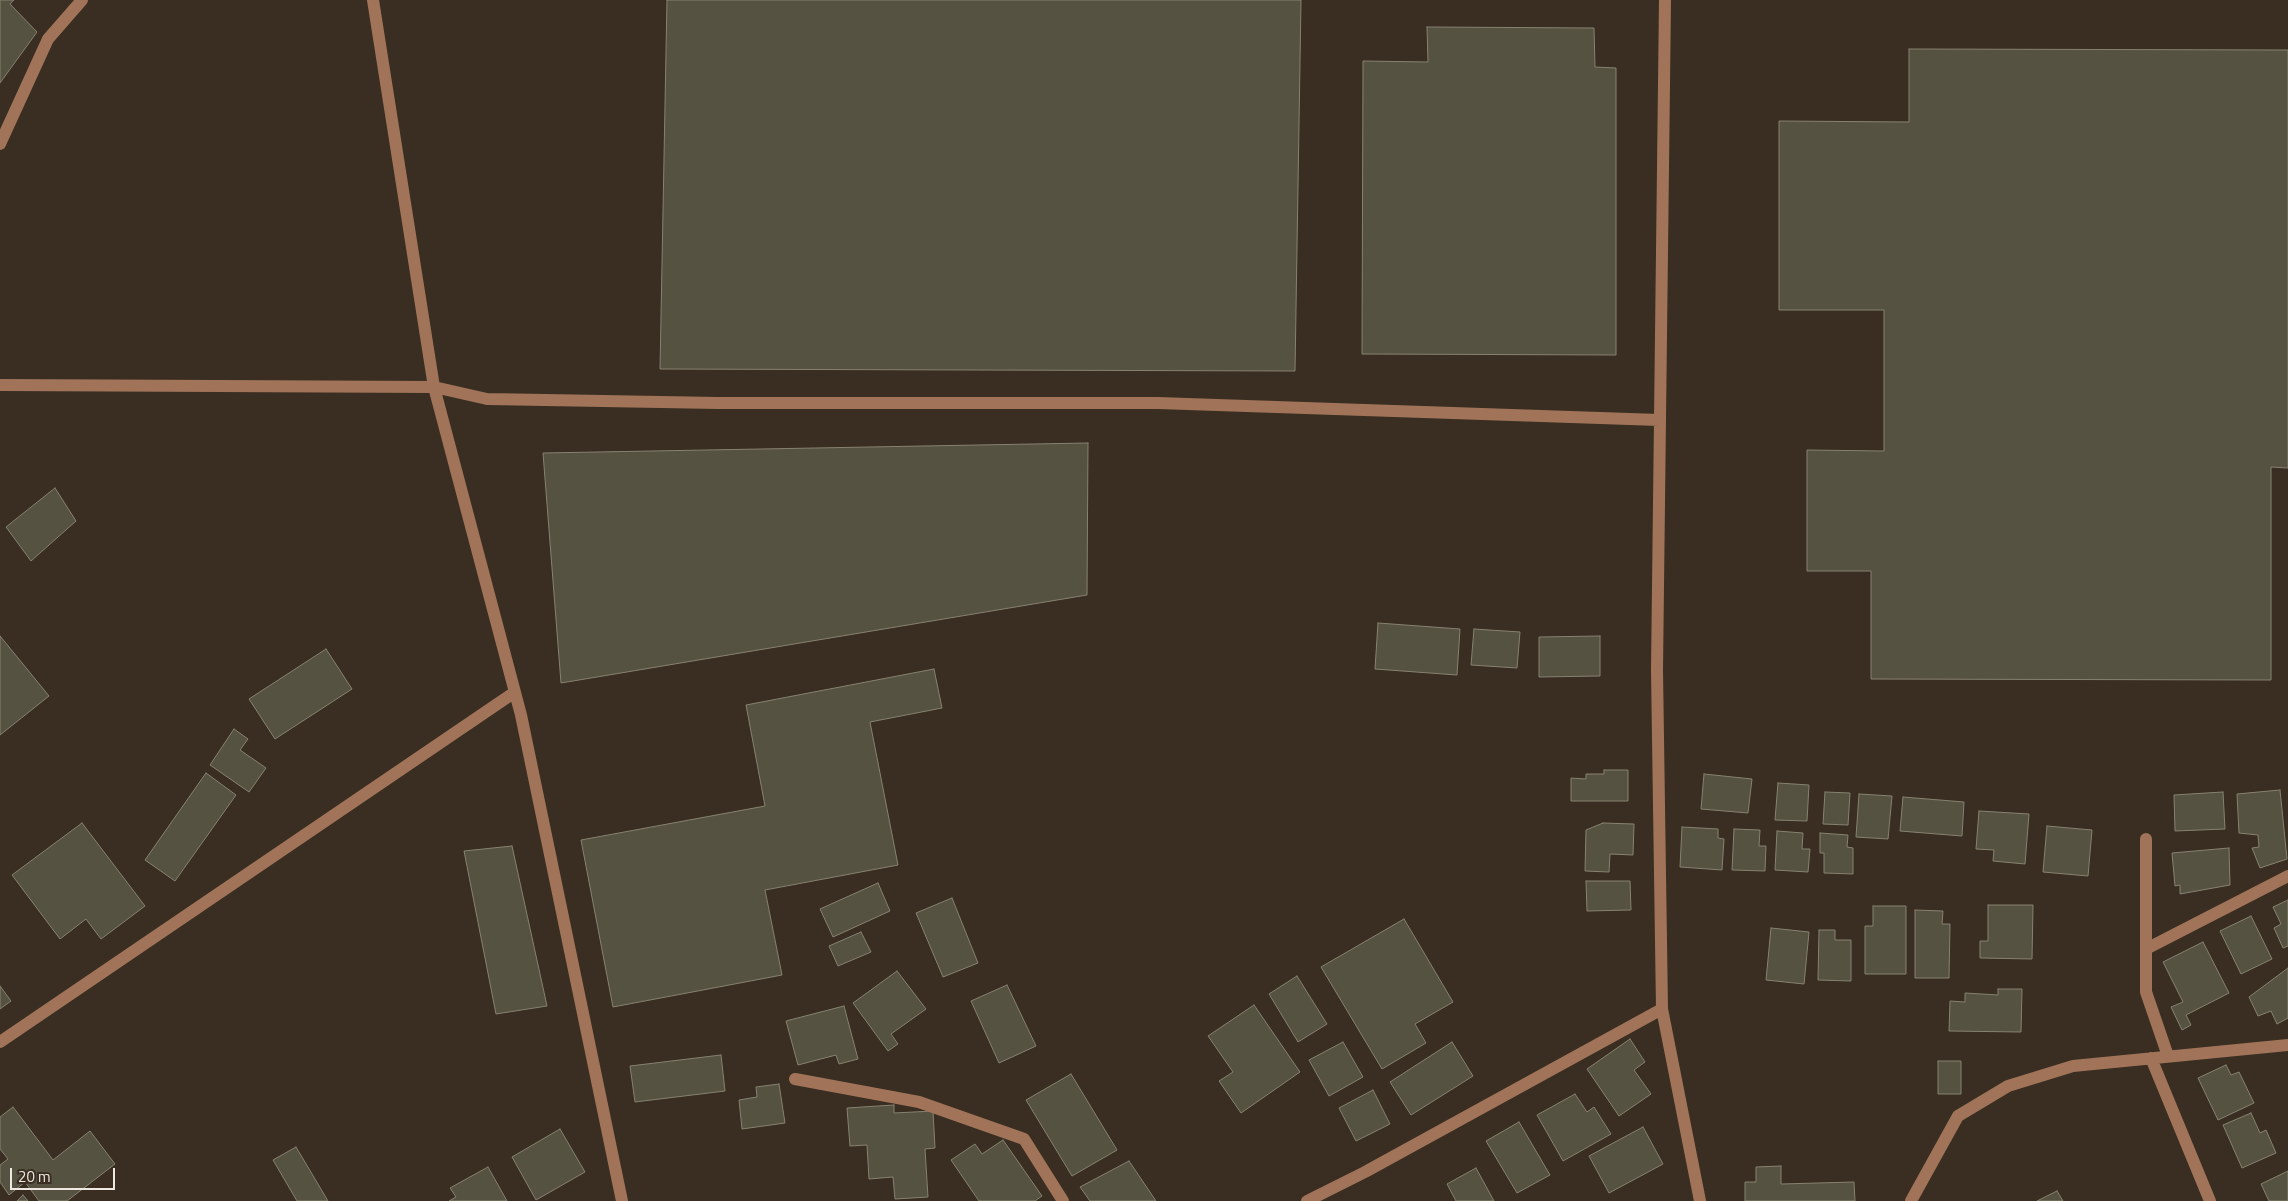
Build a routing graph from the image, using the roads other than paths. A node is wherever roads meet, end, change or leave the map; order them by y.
1 (82, 0) edge
2 (373, 0) edge
3 (1666, 0) edge
4 (0, 144) edge
5 (0, 386) edge
6 (434, 387) junction
7 (1659, 420) junction
8 (515, 692) junction
9 (2146, 839) dead end
10 (2288, 876) edge
11 (2146, 949) junction
12 (1662, 1009) junction
13 (0, 1042) edge
14 (2288, 1045) edge
15 (2168, 1056) junction
16 (2151, 1058) junction
17 (795, 1079) dead end
18 (1315, 1199) edge
19 (622, 1201) edge
20 (1063, 1201) edge
21 (1700, 1201) edge
22 (1911, 1201) edge
23 (2210, 1201) edge

1 - 4 street
2 - 6 street
3 - 7 street
5 - 6 street
6 - 7 street
6 - 8 street
7 - 12 street
8 - 13 street
8 - 19 street
9 - 11 street
10 - 11 street
11 - 15 street
12 - 18 street
12 - 21 street
14 - 15 street
15 - 16 street
16 - 22 street
16 - 23 street
17 - 20 street

